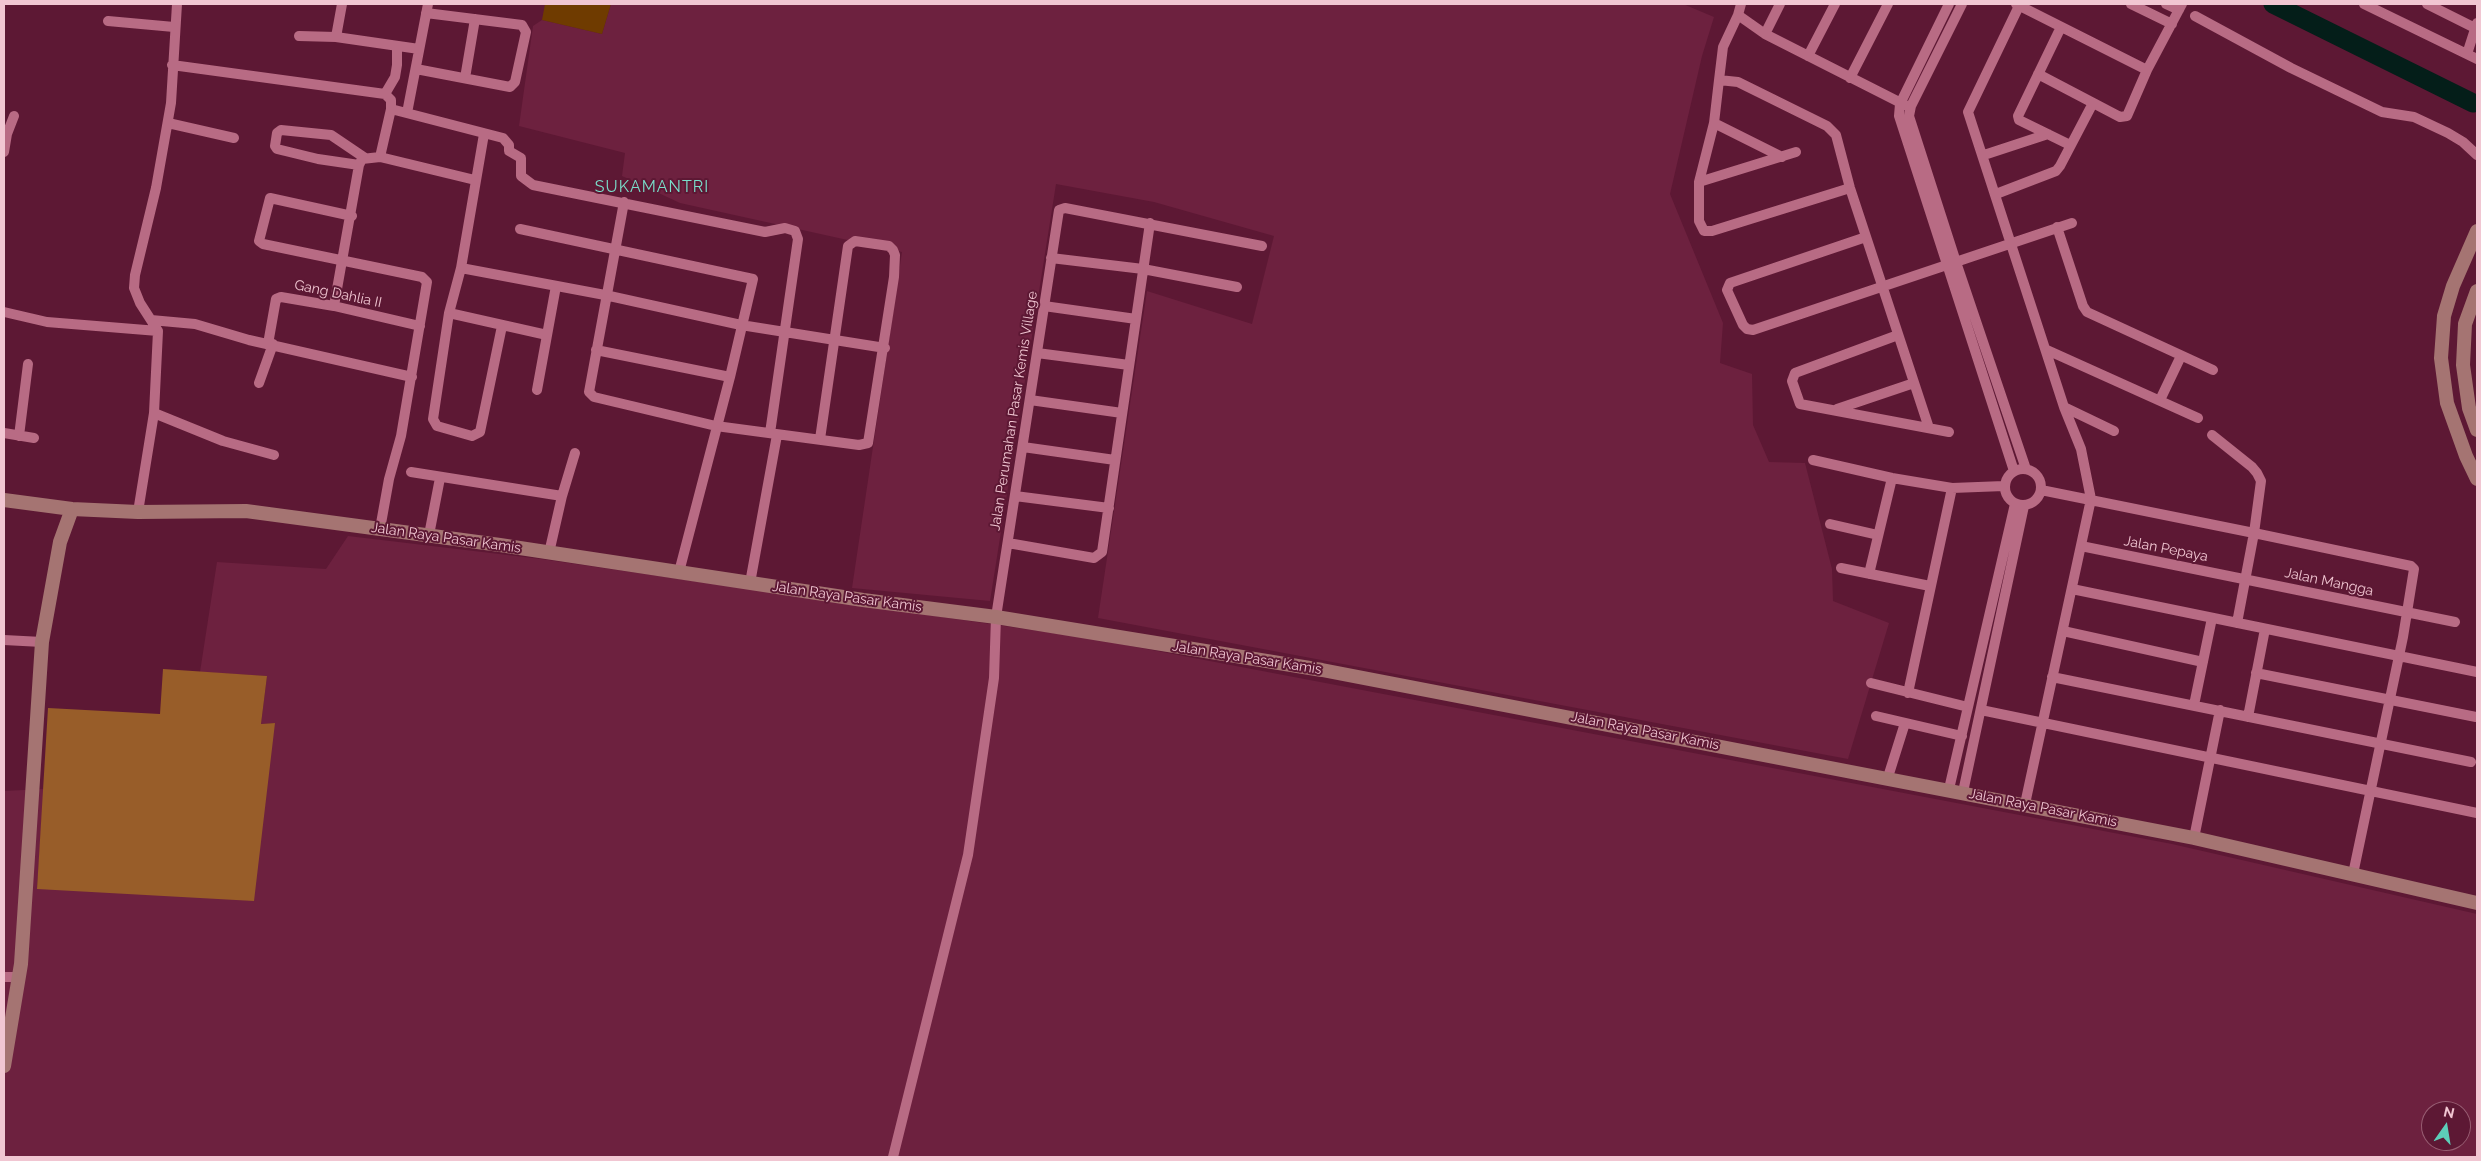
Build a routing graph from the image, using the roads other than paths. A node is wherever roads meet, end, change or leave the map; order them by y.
1 (177, 4) edge
2 (342, 4) edge
3 (1740, 4) edge
4 (1780, 4) edge
5 (1835, 4) edge
6 (1888, 4) edge
7 (1950, 4) edge
8 (1962, 4) edge
9 (2131, 4) edge
10 (2166, 4) edge
11 (2364, 4) edge
12 (2427, 4) edge
13 (2018, 5) edge
14 (2180, 7) edge
15 (427, 8) edge
16 (1738, 15) junction
17 (2195, 16) dead end
18 (475, 19) junction
19 (108, 21) dead end
20 (2172, 24) junction
21 (174, 27) junction
22 (2061, 27) junction
23 (2477, 27) edge
24 (1765, 34) junction
25 (299, 36) dead end
26 (336, 37) junction
27 (397, 46) junction
28 (419, 49) junction
29 (2467, 54) junction
30 (1808, 56) junction
31 (2477, 59) edge
32 (172, 65) junction
33 (416, 69) junction
34 (2147, 70) junction
35 (2038, 74) junction
36 (465, 78) junction
37 (1850, 78) junction
38 (1719, 80) junction
39 (385, 94) junction
40 (2093, 103) junction
41 (1900, 104) junction
42 (1911, 106) junction
43 (391, 109) junction
44 (407, 112) junction
45 (14, 116) dead end
46 (168, 123) junction
47 (1714, 123) junction
48 (484, 134) junction
49 (2048, 134) junction
50 (5, 138) edge
51 (234, 138) dead end
52 (2070, 145) junction
53 (4, 152) edge
54 (1796, 152) dead end
55 (2477, 155) edge
56 (1984, 156) junction
57 (380, 157) junction
58 (1782, 157) junction
59 (362, 161) junction
60 (474, 180) junction
61 (1699, 182) junction
62 (1850, 188) junction
63 (1996, 194) junction
64 (624, 202) junction
65 (352, 216) junction
66 (2072, 222) dead end
67 (1150, 223) junction
68 (2057, 227) junction
69 (520, 229) dead end
70 (2477, 231) edge
71 (1866, 236) junction
72 (2010, 242) junction
73 (1262, 246) dead end
74 (613, 250) junction
75 (1051, 258) junction
76 (344, 260) junction
77 (1951, 264) junction
78 (461, 268) junction
79 (1143, 270) junction
80 (556, 286) junction
81 (1236, 286) dead end
82 (1884, 287) junction
83 (2477, 291) edge
84 (605, 295) junction
85 (334, 306) junction
86 (1044, 306) junction
87 (4, 312) edge
88 (449, 313) junction
89 (1136, 319) junction
90 (151, 320) junction
91 (741, 325) junction
92 (420, 326) junction
93 (502, 326) junction
94 (158, 331) junction
95 (785, 331) junction
96 (547, 334) junction
97 (1898, 335) junction
98 (834, 339) junction
99 (273, 345) junction
100 (885, 348) junction
101 (596, 350) junction
102 (2047, 350) junction
103 (1037, 354) junction
104 (2181, 356) junction
105 (28, 364) dead end
106 (1129, 365) junction
107 (2213, 370) dead end
108 (412, 377) junction
109 (730, 377) junction
110 (258, 383) dead end
111 (1914, 383) junction
112 (537, 390) dead end
113 (1030, 400) junction
114 (2160, 400) junction
115 (2064, 407) junction
116 (1836, 410) junction
117 (154, 413) junction
118 (1122, 413) junction
119 (2198, 418) dead end
120 (716, 426) junction
121 (1929, 428) junction
122 (2477, 430) edge
123 (2114, 431) dead end
124 (1949, 432) dead end
125 (4, 433) edge
126 (773, 434) junction
127 (2212, 435) dead end
128 (19, 436) junction
129 (34, 438) dead end
130 (820, 439) junction
131 (1023, 447) junction
132 (575, 453) dead end
133 (274, 455) dead end
134 (1115, 460) junction
135 (1813, 460) dead end
136 (2026, 469) junction
137 (2014, 471) junction
138 (411, 472) dead end
139 (440, 478) junction
140 (1892, 478) junction
141 (2477, 479) edge
142 (2004, 486) junction
143 (1952, 488) junction
144 (2041, 490) junction
145 (562, 496) junction
146 (1015, 496) junction
147 (2091, 499) junction
148 (4, 500) edge
149 (2019, 505) junction
150 (1108, 508) junction
151 (72, 509) junction
152 (138, 512) junction
153 (1830, 524) dead end
154 (380, 529) junction
155 (2254, 533) junction
156 (429, 535) junction
157 (1878, 535) junction
158 (1008, 543) junction
159 (2081, 546) junction
160 (549, 553) junction
161 (1841, 568) dead end
162 (679, 572) junction
163 (1869, 574) junction
164 (2245, 579) junction
165 (750, 583) junction
166 (1930, 586) junction
167 (2072, 589) junction
168 (2407, 612) junction
169 (996, 617) junction
170 (2212, 618) junction
171 (2456, 622) dead end
172 (2237, 623) junction
173 (2265, 629) junction
174 (2064, 631) junction
175 (4, 640) edge
176 (42, 642) junction
177 (2398, 656) junction
178 (2203, 662) junction
179 (2477, 672) edge
180 (2256, 673) junction
181 (2052, 677) junction
182 (1871, 683) dead end
183 (1908, 693) junction
184 (2389, 700) junction
185 (2194, 705) junction
186 (1968, 707) junction
187 (1981, 710) junction
188 (2220, 710) junction
189 (1876, 716) dead end
190 (2248, 717) junction
191 (2476, 717) dead end
192 (1905, 722) junction
193 (2042, 723) junction
194 (1977, 729) junction
195 (1963, 731) junction
196 (2380, 743) junction
197 (2210, 758) junction
198 (2471, 762) dead end
199 (1888, 777) junction
200 (1949, 789) junction
201 (2370, 791) junction
202 (1963, 792) junction
203 (2025, 804) junction
204 (2477, 813) edge
205 (2194, 838) junction
206 (2353, 874) junction
207 (2477, 903) edge
208 (4, 977) edge
209 (19, 977) junction
210 (4, 1066) edge
211 (893, 1157) edge

1 - 21 street
2 - 26 street
3 - 16 street
4 - 24 street
5 - 30 street
6 - 37 street
7 - 41 street
8 - 42 street
9 - 20 street
10 - 14 street
11 - 29 street
12 - 23 street
13 - 22 street
13 - 56 street
14 - 20 street
15 - 18 street
15 - 28 street
16 - 24 street
16 - 38 street
17 - 55 street
18 - 36 street
18 - 36 street
19 - 21 street
20 - 34 street
21 - 32 street
22 - 34 street
22 - 35 street
23 - 29 street
24 - 30 street
25 - 26 street
26 - 27 street
27 - 28 street
27 - 39 street
28 - 33 street
29 - 31 street
30 - 37 street
32 - 39 street
32 - 46 street
33 - 36 street
33 - 44 street
34 - 40 street
35 - 40 street
35 - 49 street
37 - 41 street
38 - 47 street
38 - 62 street
39 - 43 street
40 - 52 street
41 - 42 street
41 - 77 street
42 - 77 street
43 - 44 street
43 - 57 street
44 - 48 street
45 - 50 street
46 - 51 street
46 - 90 street
47 - 58 street
47 - 61 street
48 - 60 street
48 - 64 street
49 - 52 street
49 - 56 street
50 - 53 street
52 - 63 street
54 - 58 street
56 - 63 street
57 - 59 street
57 - 60 street
58 - 61 street
59 - 59 street
59 - 65 street
60 - 78 street
61 - 62 street
62 - 71 street
63 - 72 street
64 - 74 street
64 - 95 street
65 - 76 street
65 - 76 street
66 - 68 street
67 - 73 street
67 - 75 street, Jalan Perumahan Pasar Kemis Village
67 - 79 street
68 - 72 street
68 - 104 street
69 - 74 street
70 - 141 main road
71 - 82 street
71 - 82 street
72 - 77 street
72 - 102 street
74 - 84 street
74 - 91 street
75 - 79 street
75 - 86 street, Jalan Perumahan Pasar Kemis Village
76 - 85 street
76 - 92 street
77 - 82 street
77 - 136 street
77 - 137 street
78 - 80 street
78 - 88 street
79 - 81 street
79 - 89 street
80 - 84 street
80 - 96 street
82 - 97 street
83 - 122 main road
84 - 91 street
84 - 101 street
85 - 92 street, Gang Dahlia II
85 - 99 street, Gang Dahlia II
86 - 89 street
86 - 103 street, Jalan Perumahan Pasar Kemis Village
87 - 94 street
88 - 93 street
88 - 93 street
89 - 106 street
90 - 94 street
90 - 99 street
91 - 95 street
91 - 109 street
92 - 108 street
93 - 96 street
94 - 117 street
95 - 98 street
95 - 126 street
96 - 112 street
97 - 111 street
97 - 116 street
98 - 100 street
98 - 100 street
98 - 130 street
99 - 108 street
99 - 110 street
100 - 130 street
101 - 109 street
101 - 120 street
102 - 114 street
102 - 115 street
103 - 106 street
103 - 113 street, Jalan Perumahan Pasar Kemis Village
104 - 107 street
104 - 114 street
105 - 128 street
106 - 118 street
108 - 154 street
109 - 120 street
111 - 116 street
111 - 121 street
113 - 118 street
113 - 131 street, Jalan Perumahan Pasar Kemis Village
114 - 119 street
115 - 123 street
115 - 147 street
116 - 121 street
117 - 133 street
117 - 152 street
118 - 134 street
120 - 126 street
120 - 162 street
121 - 124 street
125 - 128 street
126 - 130 street
126 - 165 street
127 - 155 street
128 - 129 street
131 - 134 street
131 - 146 street, Jalan Perumahan Pasar Kemis Village
132 - 145 street
134 - 150 street
135 - 140 street
136 - 137 street
136 - 144 street
137 - 142 street
138 - 139 street
139 - 145 street
139 - 156 street
140 - 143 street
140 - 157 street
142 - 143 street
142 - 149 street
143 - 166 street
144 - 147 street
144 - 149 street
145 - 160 street
146 - 150 street
146 - 158 street, Jalan Perumahan Pasar Kemis Village
147 - 155 street
147 - 159 street
148 - 151 main road, Jalan Raya Pasar Kamis
149 - 186 street
149 - 187 street
150 - 158 street
151 - 152 main road, Jalan Raya Pasar Kamis
151 - 176 main road
152 - 154 main road, Jalan Raya Pasar Kamis
153 - 157 street
154 - 156 main road, Jalan Raya Pasar Kamis
155 - 164 street
155 - 168 street
156 - 160 main road, Jalan Raya Pasar Kamis
157 - 163 street
158 - 169 street, Jalan Perumahan Pasar Kemis Village
159 - 164 street, Jalan Pepaya
159 - 167 street
160 - 162 main road, Jalan Raya Pasar Kamis
161 - 163 street
162 - 165 main road, Jalan Raya Pasar Kamis
163 - 166 street
164 - 168 street, Jalan Mangga
164 - 172 street
165 - 169 main road, Jalan Raya Pasar Kamis
166 - 183 street
167 - 170 street
167 - 174 street
168 - 171 street, Jalan Mangga
168 - 177 street
169 - 199 main road, Jalan Raya Pasar Kamis
169 - 211 street, Jalan Perumahan Pasar Kemis Village
170 - 172 street
170 - 178 street
172 - 173 street
173 - 177 street
173 - 180 street
174 - 178 street
174 - 181 street
175 - 176 street
176 - 209 main road
177 - 179 street
177 - 184 street
178 - 185 street
180 - 184 street
180 - 190 street
181 - 185 street
181 - 193 street
182 - 183 street
183 - 186 street
184 - 191 street
184 - 196 street
185 - 188 street
186 - 195 street
187 - 193 street
187 - 194 street
188 - 190 street
188 - 197 street
189 - 192 street
190 - 196 street
192 - 195 street
192 - 199 street
193 - 197 street
193 - 203 street
194 - 195 street
194 - 202 street
195 - 200 street
196 - 198 street
196 - 201 street
197 - 201 street
197 - 205 street
199 - 200 main road, Jalan Raya Pasar Kamis
200 - 202 main road, Jalan Raya Pasar Kamis
201 - 204 street
201 - 206 street
202 - 203 main road, Jalan Raya Pasar Kamis
203 - 205 main road, Jalan Raya Pasar Kamis
205 - 206 main road, Jalan Raya Pasar Kamis
206 - 207 main road, Jalan Raya Pasar Kamis
208 - 209 street
209 - 210 main road

